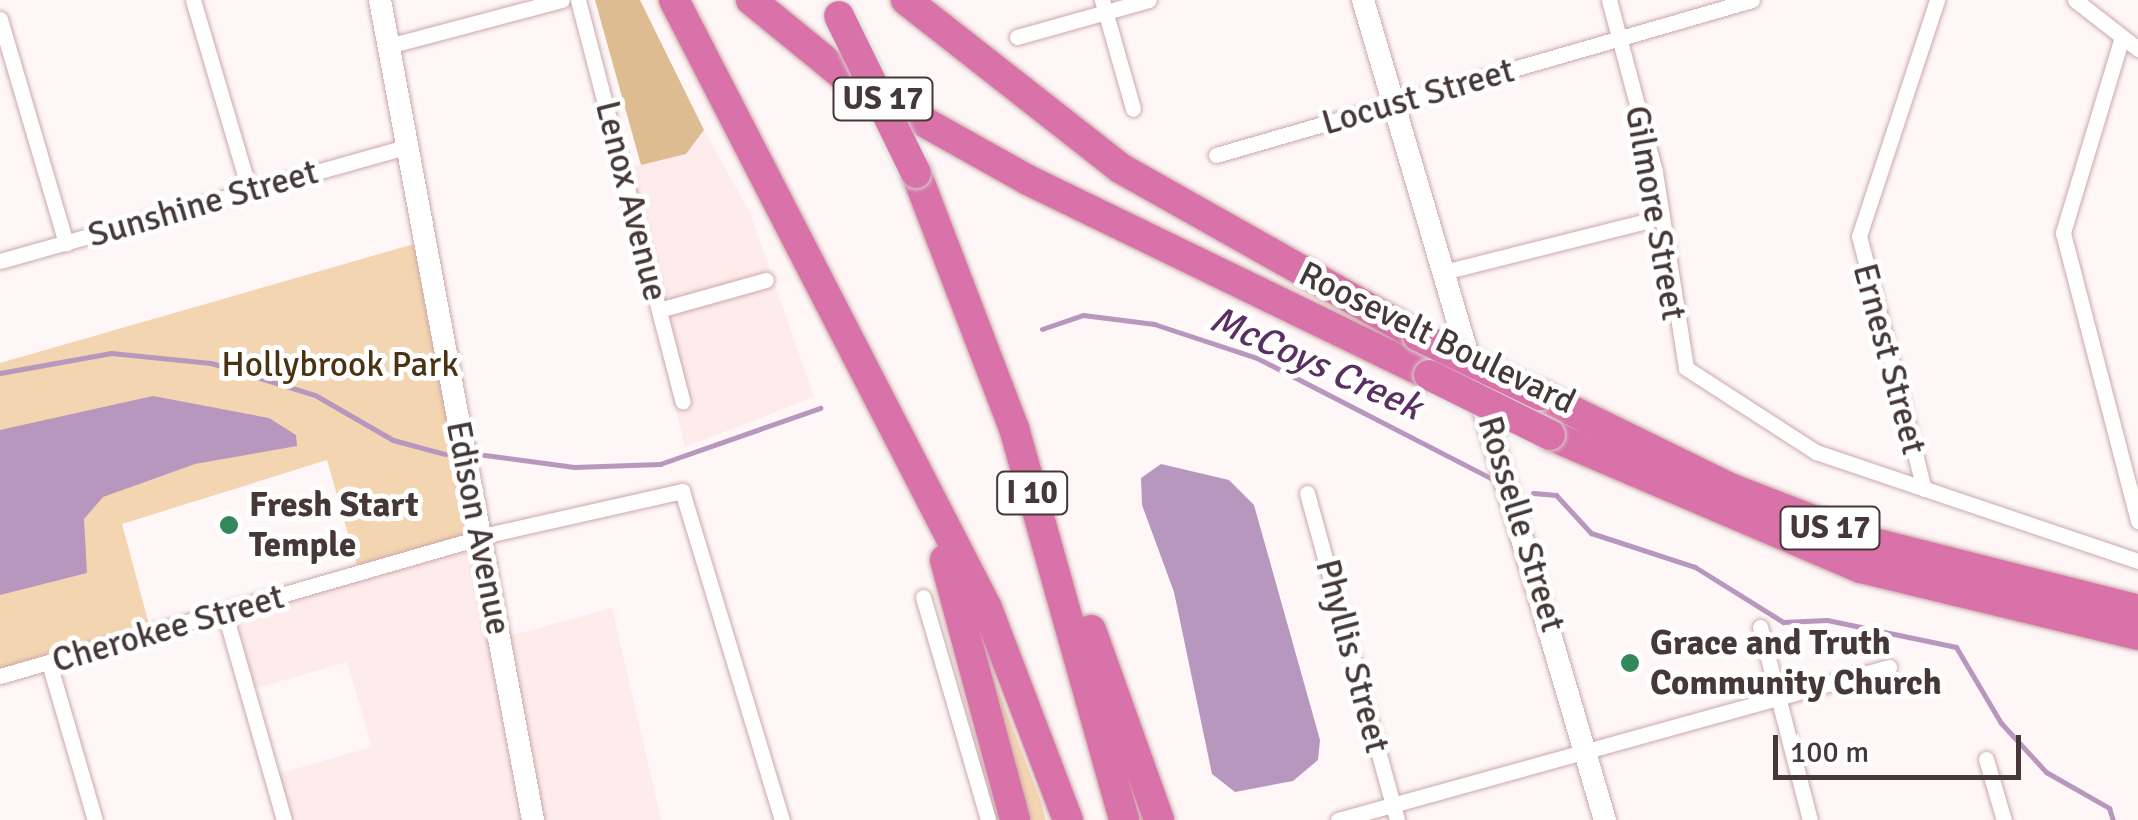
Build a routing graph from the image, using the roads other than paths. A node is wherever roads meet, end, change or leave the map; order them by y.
1 (193, 0) edge
2 (380, 0) edge
3 (562, 0) edge
4 (578, 0) edge
5 (674, 0) edge
6 (751, 0) edge
7 (906, 0) edge
8 (1149, 0) edge
9 (1362, 0) edge
10 (1609, 0) edge
11 (1937, 0) edge
12 (2075, 0) edge
13 (1749, 2) edge
14 (1104, 6) edge
15 (834, 8) edge
16 (0, 19) edge
17 (1017, 37) dead end
18 (2122, 37) junction
19 (1620, 40) junction
20 (388, 46) junction
21 (2138, 49) edge
22 (1392, 104) junction
23 (1133, 109) dead end
24 (406, 147) junction
25 (1216, 155) dead end
26 (250, 192) junction
27 (1659, 218) junction
28 (66, 243) junction
29 (0, 261) edge
30 (1444, 272) junction
31 (766, 280) dead end
32 (659, 310) junction
33 (878, 395) junction
34 (683, 402) dead end
35 (1924, 489) junction
36 (1307, 493) dead end
37 (2138, 521) edge
38 (480, 538) junction
39 (1046, 539) junction
40 (2138, 561) edge
41 (923, 598) dead end
42 (2138, 610) edge
43 (225, 614) junction
44 (1760, 627) dead end
45 (2138, 635) edge
46 (49, 663) junction
47 (1889, 667) dead end
48 (0, 676) edge
49 (1776, 699) junction
50 (1586, 751) junction
51 (1986, 759) dead end
52 (1395, 812) edge
53 (94, 820) edge
54 (284, 820) edge
55 (534, 820) edge
56 (782, 820) edge
57 (988, 820) edge
58 (1016, 820) edge
59 (1068, 820) edge
60 (1124, 820) edge
61 (1159, 820) edge
62 (1338, 820) edge
63 (1606, 820) edge
64 (1810, 820) edge
65 (2004, 820) edge

1 - 26 street
2 - 20 street, Edison Avenue
3 - 20 street
4 - 32 street, Lenox Avenue
5 - 33 highway, I 10
6 - 45 highway, Roosevelt Boulevard / US 17, bridge
7 - 42 highway, Roosevelt Boulevard / US 17, bridge
8 - 14 street
9 - 22 street, Rosselle Street
10 - 19 street, Gilmore Street
11 - 35 street, Ernest Street
12 - 18 street
13 - 19 street, Locust Street
14 - 17 street
14 - 23 street
15 - 39 highway, I 10, bridge
16 - 28 street
18 - 21 street
18 - 37 street
19 - 22 street, Locust Street
19 - 27 street, Gilmore Street
20 - 24 street, Edison Avenue
22 - 25 street, Locust Street
22 - 30 street, Rosselle Street
24 - 26 street, Sunshine Street
24 - 38 street, Edison Avenue
26 - 28 street, Sunshine Street
27 - 30 street
27 - 35 street, Gilmore Street
28 - 29 street, Sunshine Street
30 - 50 street, Rosselle Street
31 - 32 street
32 - 34 street, Lenox Avenue
33 - 58 highway
33 - 59 highway, I 10
35 - 40 street
36 - 52 street, Phyllis Street
38 - 43 street, Cherokee Street
38 - 55 street, Edison Avenue
38 - 56 street, Cherokee Street
39 - 60 highway, I 10
39 - 61 highway
41 - 57 street
43 - 46 street, Cherokee Street
43 - 54 street
44 - 49 street
46 - 48 street, Cherokee Street
46 - 53 street
47 - 49 street
49 - 50 street
49 - 64 street
50 - 52 street
50 - 63 street, Rosselle Street
51 - 65 street
52 - 62 street

